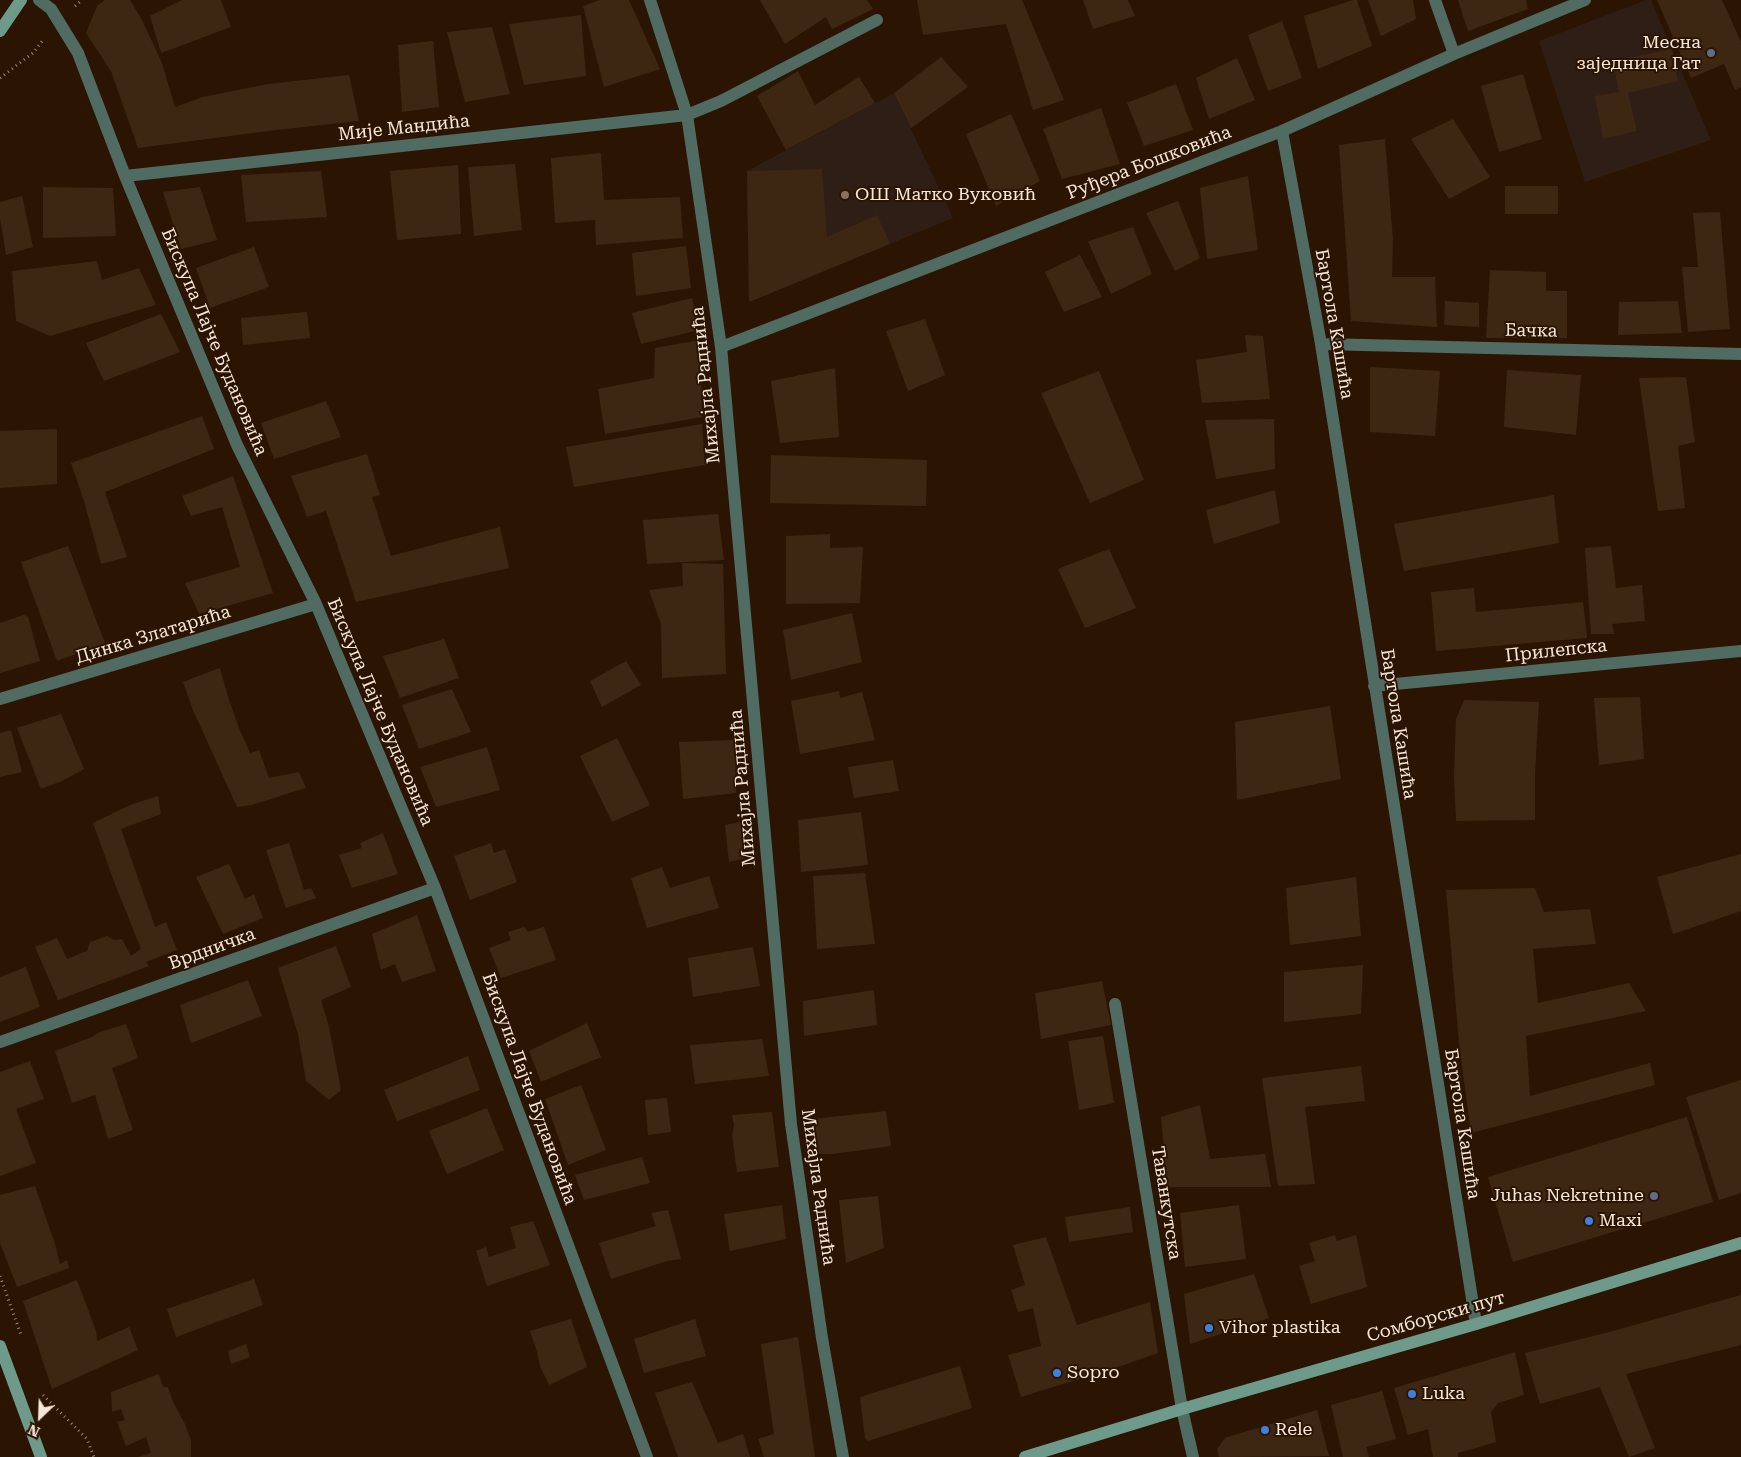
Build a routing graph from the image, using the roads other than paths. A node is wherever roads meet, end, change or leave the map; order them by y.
1 (21, 0) edge
2 (39, 0) edge
3 (650, 0) edge
4 (1435, 0) edge
5 (1585, 0) edge
6 (877, 20) dead end
7 (0, 31) edge
8 (1454, 54) junction
9 (686, 116) junction
10 (1282, 131) junction
11 (125, 176) junction
12 (1321, 344) junction
13 (721, 347) junction
14 (1741, 354) edge
15 (316, 604) junction
16 (1741, 651) edge
17 (1374, 686) junction
18 (0, 698) edge
19 (435, 888) junction
20 (1115, 1004) dead end
21 (0, 1042) edge
22 (1741, 1243) edge
23 (1476, 1324) junction
24 (0, 1346) edge
25 (1182, 1409) junction
26 (41, 1457) edge
27 (647, 1457) edge
28 (843, 1457) edge
29 (1026, 1457) edge
30 (1193, 1457) edge

1 - 7 main road
2 - 11 street, Бискупа Лајче Будановића
3 - 9 street, Михајла Раднића
4 - 8 street
5 - 8 street, Руђера Бошковића
6 - 9 street
8 - 10 street, Руђера Бошковића
9 - 11 street, Мије Мандића
9 - 13 street, Михајла Раднића
10 - 12 street, Бартола Кашића
10 - 13 street, Руђера Бошковића
11 - 15 street, Бискупа Лајче Будановића
12 - 14 street, Бачка
12 - 17 street, Бартола Кашића
13 - 28 street, Михајла Раднића
15 - 18 street, Динка Златарића
15 - 19 street, Бискупа Лајче Будановића
16 - 17 street, Прилепска
17 - 23 street, Бартола Кашића
19 - 21 street, Врдничка
19 - 27 street, Бискупа Лајче Будановића
20 - 25 street, Таванкутска
22 - 23 main road, Сомборски пут
23 - 25 main road, Сомборски пут
24 - 26 main road
25 - 29 main road, Сомборски пут
25 - 30 street, Таванкутска

